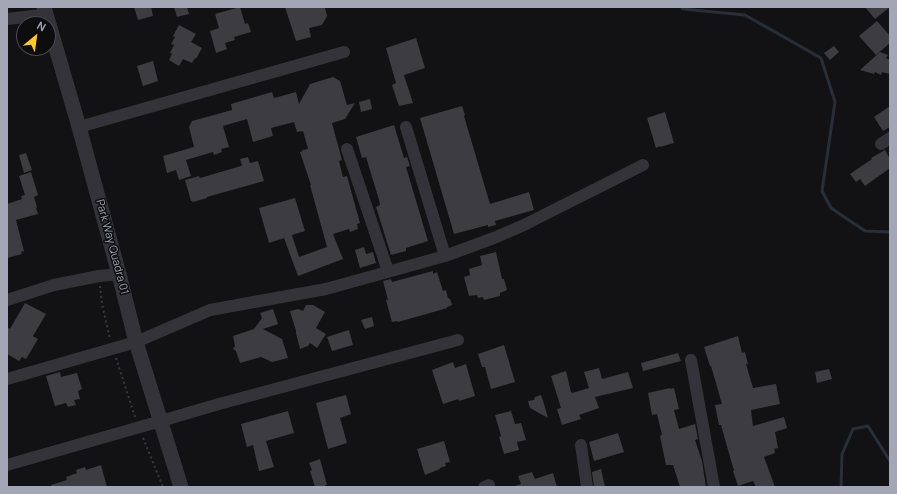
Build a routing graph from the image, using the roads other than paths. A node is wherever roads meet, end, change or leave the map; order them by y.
1 (46, 12) edge
2 (7, 19) edge
3 (344, 52) dead end
4 (79, 127) junction
5 (406, 127) dead end
6 (347, 150) dead end
7 (643, 165) dead end
8 (445, 256) junction
9 (388, 272) junction
10 (119, 274) junction
11 (7, 300) edge
12 (458, 340) dead end
13 (136, 342) junction
14 (691, 360) dead end
15 (7, 379) edge
16 (161, 422) junction
17 (581, 445) dead end
18 (7, 465) edge
19 (181, 487) edge
20 (587, 487) edge
21 (714, 487) edge

1 - 2 street
1 - 4 street, Park Way Quadra 01
3 - 4 street
4 - 10 street, Park Way Quadra 01
5 - 8 street
6 - 9 street
7 - 8 street
8 - 9 street
9 - 13 street
10 - 11 street
10 - 13 street, Park Way Quadra 01
12 - 16 street
13 - 15 street
13 - 16 street, Park Way Quadra 01
14 - 21 street
16 - 18 street
16 - 19 street, Park Way Quadra 01
17 - 20 street

